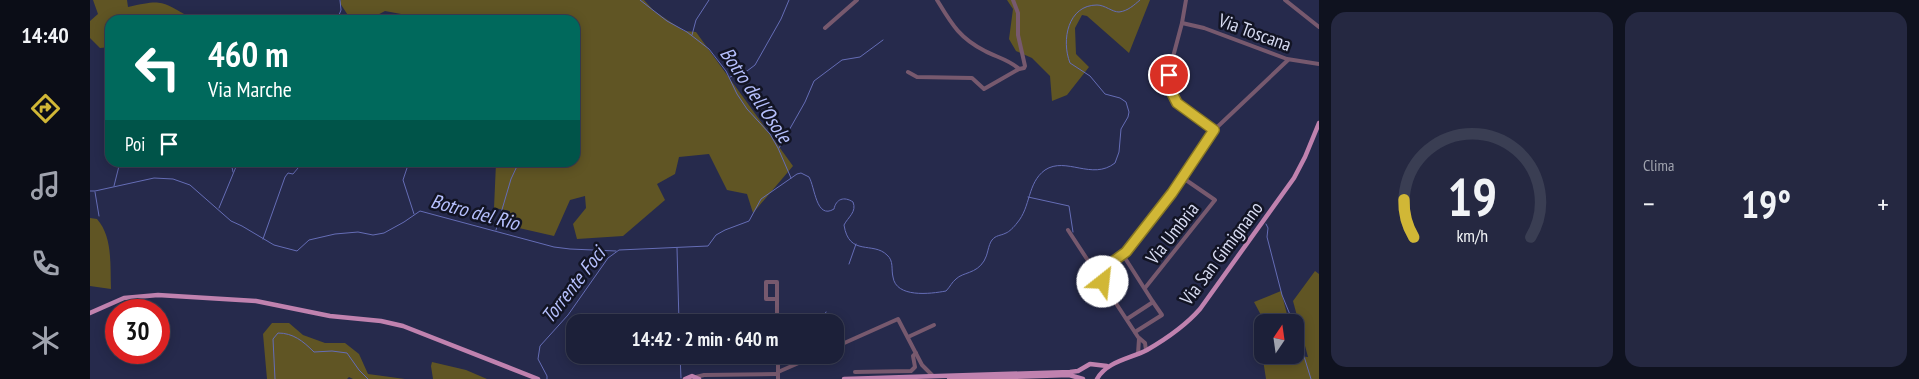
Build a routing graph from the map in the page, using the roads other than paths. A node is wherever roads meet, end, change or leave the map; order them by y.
1 (857, 0) edge
2 (937, 0) edge
3 (1012, 0) edge
4 (1186, 0) edge
5 (1285, 0) edge
6 (1182, 23) junction
7 (1319, 27) edge
8 (825, 28) dead end
9 (1288, 60) junction
10 (1319, 64) edge
11 (1019, 69) junction
12 (908, 72) dead end
13 (1319, 123) edge
14 (1214, 130) junction
15 (1184, 178) junction
16 (1068, 230) dead end
17 (1123, 255) junction
18 (1092, 265) junction
19 (1107, 266) junction
20 (1097, 273) junction
21 (1103, 282) junction
22 (1144, 288) junction
23 (777, 299) junction
24 (1153, 302) junction
25 (90, 313) edge
26 (777, 314) edge
27 (1127, 319) junction
28 (934, 325) dead end
29 (1135, 332) junction
30 (1138, 336) junction
31 (908, 337) junction
32 (1143, 341) junction
33 (844, 343) edge
34 (1157, 344) junction
35 (1146, 350) junction
36 (916, 354) junction
37 (1138, 354) junction
38 (799, 364) edge
39 (1110, 365) junction
40 (922, 366) junction
41 (1096, 366) junction
42 (1083, 368) junction
43 (855, 372) dead end
44 (778, 375) edge
45 (933, 376) junction
46 (918, 377) junction
47 (1098, 377) edge
48 (697, 378) edge
49 (538, 379) edge
50 (685, 379) edge
51 (844, 379) edge
52 (949, 379) edge
53 (1083, 379) edge

1 - 8 street
2 - 11 street
3 - 11 street
4 - 6 street
5 - 7 street
6 - 9 street, Via Toscana
6 - 14 street
9 - 10 street, Via Toscana
9 - 14 street
11 - 12 street
13 - 34 main road, Via San Gimignano
14 - 15 street
15 - 17 street
15 - 22 street, Via Umbria
16 - 18 street
17 - 19 street
17 - 22 street, Via Umbria
18 - 19 street
18 - 20 street
19 - 20 street
19 - 21 street
20 - 21 street
21 - 27 street
22 - 24 street, Via Umbria
23 - 23 street
23 - 26 street
24 - 27 street
24 - 29 street
25 - 49 main road
27 - 29 street
28 - 31 street
29 - 30 street
30 - 32 street
30 - 37 street
31 - 33 street
31 - 36 street
32 - 34 street
32 - 35 street
34 - 35 main road, Via San Gimignano
35 - 37 main road, Via San Gimignano
36 - 40 street
36 - 43 street
37 - 39 main road, Via San Gimignano
38 - 44 street
39 - 41 main road, Via San Gimignano
39 - 47 main road, Via San Gimignano
40 - 45 street
40 - 46 street
41 - 42 main road, Via San Gimignano
41 - 47 main road
42 - 45 main road
42 - 53 main road
44 - 48 street
45 - 46 main road
46 - 51 main road
48 - 50 main road
52 - 53 main road

